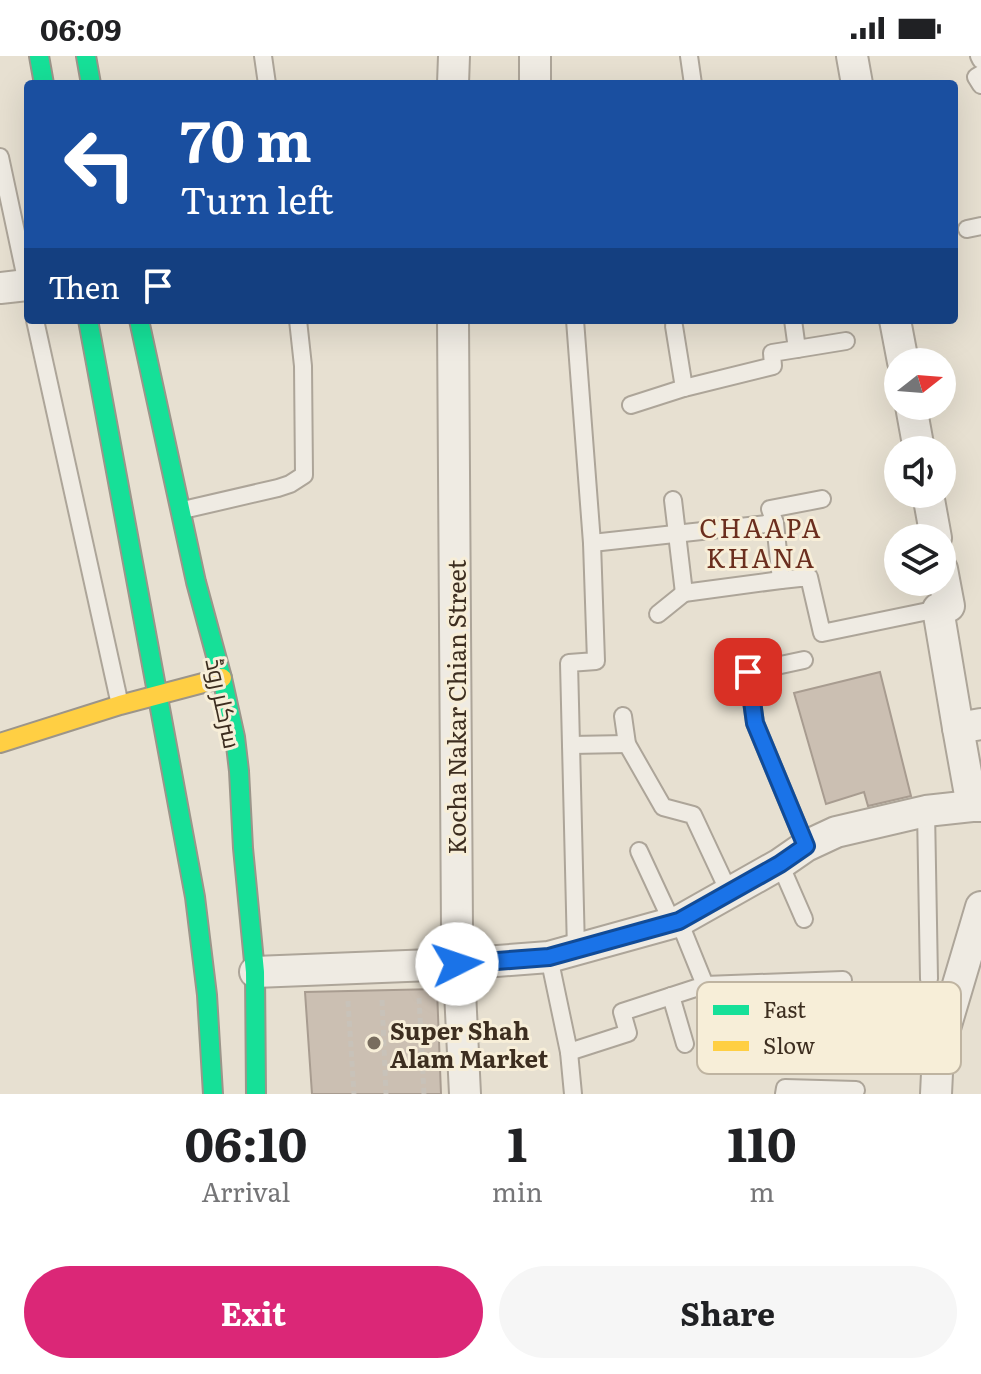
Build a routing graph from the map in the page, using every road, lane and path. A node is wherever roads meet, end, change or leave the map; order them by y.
1 (39, 56) edge
2 (86, 56) edge
3 (263, 56) edge
4 (454, 56) edge
5 (535, 56) edge
6 (689, 56) edge
7 (832, 56) edge
8 (841, 56) edge
9 (852, 56) edge
10 (981, 74) edge
11 (43, 80) edge
12 (90, 80) edge
13 (266, 80) edge
14 (453, 80) edge
15 (535, 80) edge
16 (692, 80) edge
17 (856, 80) edge
18 (981, 85) edge
19 (0, 157) edge
20 (24, 268) edge
21 (24, 287) edge
22 (0, 288) edge
23 (36, 324) edge
24 (89, 324) edge
25 (140, 324) edge
26 (298, 324) edge
27 (453, 324) edge
28 (575, 324) edge
29 (794, 324) edge
30 (896, 324) edge
31 (674, 326) dead end
32 (846, 341) dead end
33 (900, 348) edge
34 (797, 349) junction
35 (684, 388) junction
36 (631, 405) dead end
37 (822, 499) dead end
38 (673, 500) dead end
39 (179, 511) junction
40 (775, 523) junction
41 (677, 534) junction
42 (592, 543) junction
43 (781, 580) junction
44 (684, 593) junction
45 (947, 596) edge
46 (938, 609) junction
47 (658, 614) dead end
48 (804, 660) dead end
49 (222, 678) junction
50 (159, 695) junction
51 (120, 705) junction
52 (623, 716) dead end
53 (970, 726) edge
54 (0, 743) edge
55 (627, 744) junction
56 (571, 745) junction
57 (976, 806) edge
58 (926, 811) junction
59 (806, 846) junction
60 (639, 851) dead end
61 (780, 864) junction
62 (729, 892) junction
63 (981, 907) edge
64 (804, 919) dead end
65 (676, 922) junction
66 (563, 954) junction
67 (457, 964) junction
68 (419, 965) junction
69 (381, 967) junction
70 (346, 968) junction
71 (255, 972) junction
72 (929, 979) dead end
73 (843, 980) dead end
74 (704, 982) edge
75 (788, 982) edge
76 (959, 982) edge
77 (697, 988) edge
78 (671, 996) junction
79 (685, 1044) dead end
80 (569, 1052) junction
81 (937, 1074) edge
82 (856, 1090) dead end
83 (213, 1094) edge
84 (256, 1094) edge
85 (354, 1094) edge
86 (386, 1094) edge
87 (424, 1094) edge
88 (465, 1094) edge
89 (573, 1094) edge
90 (784, 1094) edge
91 (936, 1094) edge

1 - 11 main road
2 - 12 main road
3 - 13 lane
4 - 14 street
5 - 15 street
6 - 16 lane
7 - 8 street
9 - 17 street
10 - 18 lane
19 - 20 lane
21 - 22 street
23 - 51 lane
24 - 50 main road
25 - 39 main road, سرکلر روڈ
26 - 39 lane
27 - 67 street, Kocha Nakar Chian Street
28 - 42 lane
29 - 34 lane
30 - 33 street
31 - 35 lane
32 - 34 lane
34 - 35 lane
35 - 36 lane
37 - 40 lane
38 - 41 lane
39 - 49 main road, سرکلر روڈ
40 - 41 lane
40 - 43 lane
41 - 42 lane
41 - 44 lane
42 - 56 lane
43 - 44 lane
43 - 46 lane
44 - 47 lane
45 - 46 street
46 - 53 street
48 - 59 lane
49 - 50 main road
49 - 71 main road, سرکلر روڈ
50 - 51 main road
50 - 83 main road
51 - 54 main road
52 - 55 lane
53 - 57 street
55 - 56 lane
55 - 62 lane
56 - 66 lane
57 - 58 street
58 - 59 street
58 - 72 lane
59 - 61 street
60 - 65 lane
61 - 62 street
61 - 64 lane
62 - 65 street
63 - 76 street
65 - 66 street
65 - 74 lane
66 - 67 street
66 - 80 lane
67 - 68 street
67 - 88 street, Kocha Nakar Chian Street
68 - 69 street
68 - 87 path
69 - 70 street
69 - 86 path
70 - 71 street
70 - 85 path
71 - 84 main road, سرکلر روڈ
73 - 75 lane
77 - 78 lane
78 - 79 lane
78 - 80 lane
80 - 89 lane
81 - 91 street
82 - 90 lane

